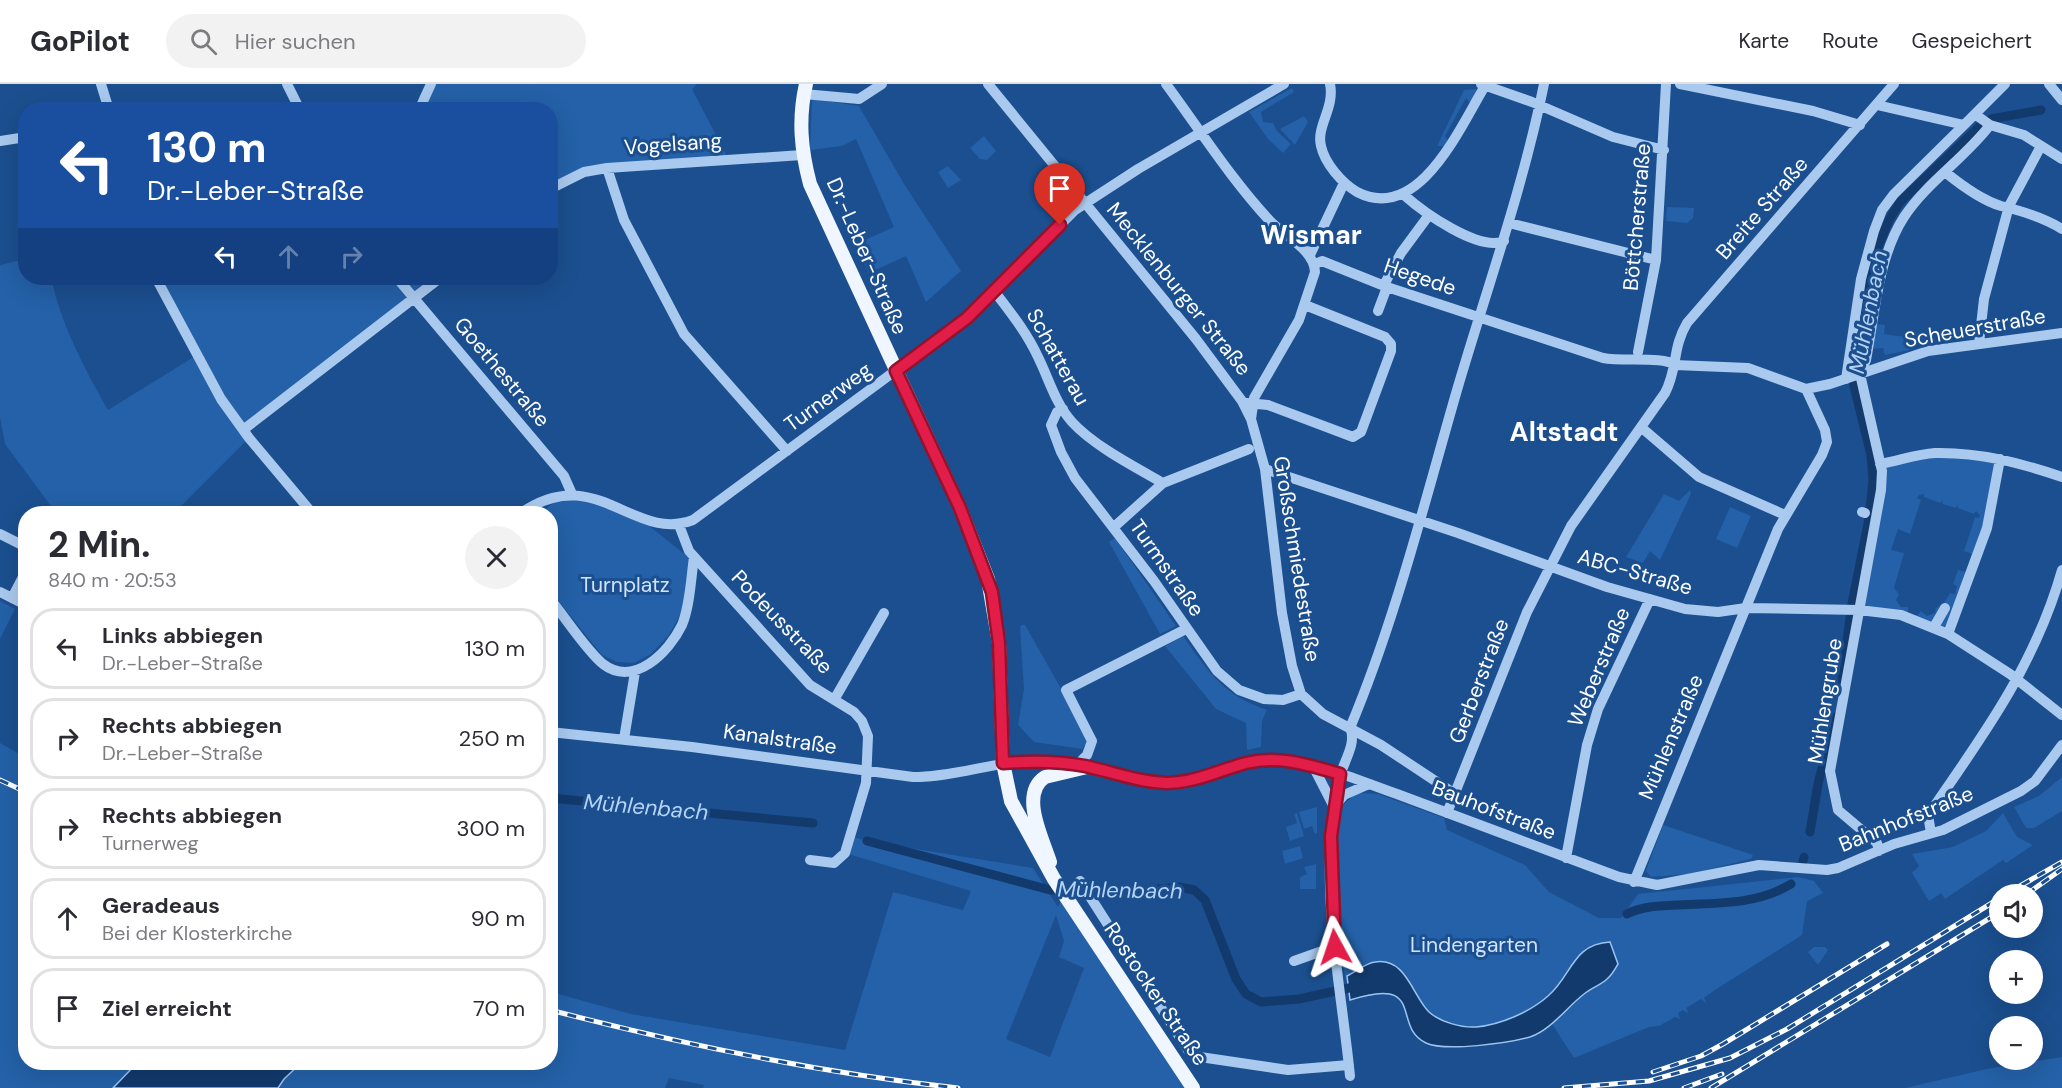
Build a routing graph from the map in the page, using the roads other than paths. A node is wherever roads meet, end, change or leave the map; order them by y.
1 (101, 84) edge
2 (287, 84) edge
3 (431, 84) edge
4 (882, 84) edge
5 (988, 84) edge
6 (1166, 84) edge
7 (1284, 84) edge
8 (1330, 84) edge
9 (1544, 84) edge
10 (1666, 84) edge
11 (1680, 84) edge
12 (1894, 84) edge
13 (2005, 84) edge
14 (2049, 84) edge
15 (1483, 85) edge
16 (805, 89) edge
17 (2062, 100) edge
18 (107, 102) edge
19 (296, 102) edge
20 (423, 102) edge
21 (1877, 105) junction
22 (1540, 106) junction
23 (1979, 114) junction
24 (1860, 125) junction
25 (1964, 125) junction
26 (1989, 127) junction
27 (1201, 132) junction
28 (18, 138) edge
29 (0, 141) edge
30 (2041, 146) junction
31 (1664, 150) junction
32 (802, 155) junction
33 (2062, 159) edge
34 (607, 168) junction
35 (1945, 172) junction
36 (1344, 183) junction
37 (558, 185) edge
38 (1404, 195) junction
39 (1086, 205) junction
40 (2009, 206) junction
41 (1429, 215) junction
42 (1509, 223) junction
43 (2062, 229) edge
44 (1504, 241) junction
45 (1312, 259) junction
46 (1656, 260) junction
47 (160, 285) edge
48 (403, 285) edge
49 (430, 285) edge
50 (1385, 286) junction
51 (995, 292) junction
52 (413, 296) junction
53 (1305, 305) junction
54 (1378, 311) dead end
55 (1480, 318) junction
56 (2062, 333) edge
57 (1979, 343) junction
58 (1638, 352) dead end
59 (1674, 365) junction
60 (896, 371) junction
61 (1860, 374) junction
62 (1846, 379) junction
63 (1261, 385) junction
64 (1806, 389) junction
65 (1247, 404) junction
66 (1268, 405) junction
67 (1063, 409) junction
68 (1642, 428) junction
69 (243, 430) junction
70 (1249, 449) dead end
71 (787, 451) junction
72 (2000, 459) junction
73 (1880, 465) junction
74 (1265, 469) junction
75 (2062, 477) edge
76 (1163, 483) junction
77 (572, 494) junction
78 (306, 506) edge
79 (532, 506) edge
80 (1785, 515) junction
81 (1415, 519) junction
82 (679, 525) junction
83 (1114, 527) junction
84 (0, 534) edge
85 (18, 543) edge
86 (694, 557) junction
87 (1551, 566) junction
88 (2062, 570) edge
89 (18, 586) edge
90 (0, 592) edge
91 (12, 598) junction
92 (1650, 600) junction
93 (18, 601) edge
94 (1746, 608) junction
95 (1945, 608) dead end
96 (558, 610) edge
97 (1859, 610) junction
98 (884, 613) dead end
99 (1934, 627) junction
100 (1186, 629) junction
101 (1948, 634) junction
102 (635, 672) junction
103 (2018, 680) junction
104 (1301, 694) junction
105 (834, 700) junction
106 (2062, 715) edge
107 (1350, 728) junction
108 (558, 733) edge
109 (624, 739) junction
110 (2062, 745) edge
111 (1003, 763) junction
112 (1082, 766) junction
113 (1313, 766) junction
114 (867, 771) junction
115 (1340, 774) junction
116 (1369, 784) junction
117 (1455, 794) junction
118 (1334, 807) junction
119 (1447, 813) junction
120 (1931, 833) junction
121 (1880, 851) junction
122 (1566, 858) junction
123 (810, 860) dead end
124 (1054, 879) junction
125 (1080, 881) dead end
126 (1634, 882) junction
127 (1325, 950) dead end
128 (1294, 962) dead end
129 (1193, 1088) edge

1 - 18 street
2 - 19 street
3 - 20 street
4 - 16 street
5 - 39 street, Mecklenburger Straße
6 - 27 street
7 - 27 street, Turnerweg
8 - 36 street
9 - 22 street
10 - 31 street, Böttcherstraße
11 - 24 street
12 - 21 street, Breite Straße
13 - 23 street
14 - 17 street
15 - 22 street
15 - 38 street
16 - 32 main road, Dr.-Leber-Straße
21 - 24 street, Breite Straße
21 - 25 street
22 - 31 street
22 - 42 street
23 - 25 street
23 - 26 street
24 - 59 street, Breite Straße
25 - 62 street
26 - 30 street
26 - 35 street
27 - 39 street, Turnerweg
27 - 45 street
28 - 29 street
30 - 33 street
30 - 40 street
31 - 46 street, Böttcherstraße
32 - 34 street, Vogelsang
32 - 60 main road, Dr.-Leber-Straße
34 - 37 street, Vogelsang
34 - 71 street
35 - 40 street
35 - 61 street
36 - 38 street
36 - 45 street
38 - 41 street
39 - 51 street, Turnerweg
39 - 65 street, Mecklenburger Straße
40 - 43 street
40 - 57 street
41 - 44 street
41 - 50 street
42 - 44 street
42 - 46 street
44 - 55 street
45 - 50 street, Hegede
45 - 53 street
46 - 58 street, Böttcherstraße
47 - 69 street
48 - 52 street, Goethestraße
49 - 52 street
50 - 54 street
50 - 55 street, Hegede
51 - 60 street, Turnerweg
51 - 67 street, Schatterau
52 - 69 street
52 - 77 street, Goethestraße
53 - 63 street
53 - 66 street
55 - 59 street, Hegede
55 - 81 street
56 - 57 street, Scheuerstraße
57 - 61 street, Scheuerstraße
59 - 64 street, Hegede
59 - 68 street, Breite Straße
60 - 71 street, Turnerweg
60 - 111 main road, Dr.-Leber-Straße
61 - 62 street, Scheuerstraße
61 - 73 street, Mühlengrube
62 - 64 street, Scheuerstraße
63 - 65 street
63 - 66 street
64 - 80 street, Mühlenstraße
65 - 66 street
65 - 74 street, Großschmiedestraße
67 - 76 street, Schatterau
67 - 83 street, Turmstraße
68 - 80 street
68 - 87 street, Gerberstraße
69 - 78 street
70 - 76 street
71 - 82 street, Turnerweg
72 - 73 street
72 - 75 street
72 - 101 street
73 - 97 street, Mühlengrube
74 - 81 street, ABC-Straße
74 - 104 street, Großschmiedestraße
76 - 83 street
77 - 79 street
77 - 82 street
80 - 94 street, Mühlenstraße
81 - 87 street, ABC-Straße
81 - 107 street
82 - 86 street, Podeusstraße
83 - 100 street, Turmstraße
84 - 85 street
86 - 102 street
86 - 105 street, Podeusstraße
87 - 92 street, ABC-Straße
87 - 117 street, Gerberstraße
88 - 103 street
89 - 91 street
90 - 91 street
91 - 93 street
92 - 94 street, ABC-Straße
92 - 122 street, Weberstraße
94 - 97 street, ABC-Straße
94 - 126 street, Mühlenstraße
95 - 99 street
96 - 102 street
97 - 99 street, ABC-Straße
97 - 121 street, Mühlengrube
98 - 105 street
99 - 101 street, ABC-Straße
100 - 104 street, Turmstraße
100 - 112 street
101 - 103 street, ABC-Straße
102 - 109 street
103 - 106 street, ABC-Straße
103 - 120 street
104 - 107 street, Großschmiedestraße
105 - 114 street, Podeusstraße
107 - 115 street
107 - 117 street, Bauhofstraße
108 - 109 street, Kanalstraße
109 - 114 street, Kanalstraße
110 - 120 street, Bahnhofstraße
111 - 112 street
111 - 114 street, Kanalstraße
111 - 124 main road, Rostocker Straße
112 - 113 street
112 - 124 main road
113 - 115 street
113 - 118 street
114 - 123 street, Podeusstraße
115 - 116 street, Bauhofstraße
115 - 118 street
116 - 118 street
116 - 119 street, Bauhofstraße
117 - 119 street, Gerberstraße
118 - 125 street
119 - 122 street, Bauhofstraße
120 - 121 street, Bahnhofstraße
121 - 126 street, Bahnhofstraße
122 - 126 street, Bauhofstraße
124 - 129 main road, Rostocker Straße
127 - 128 street

